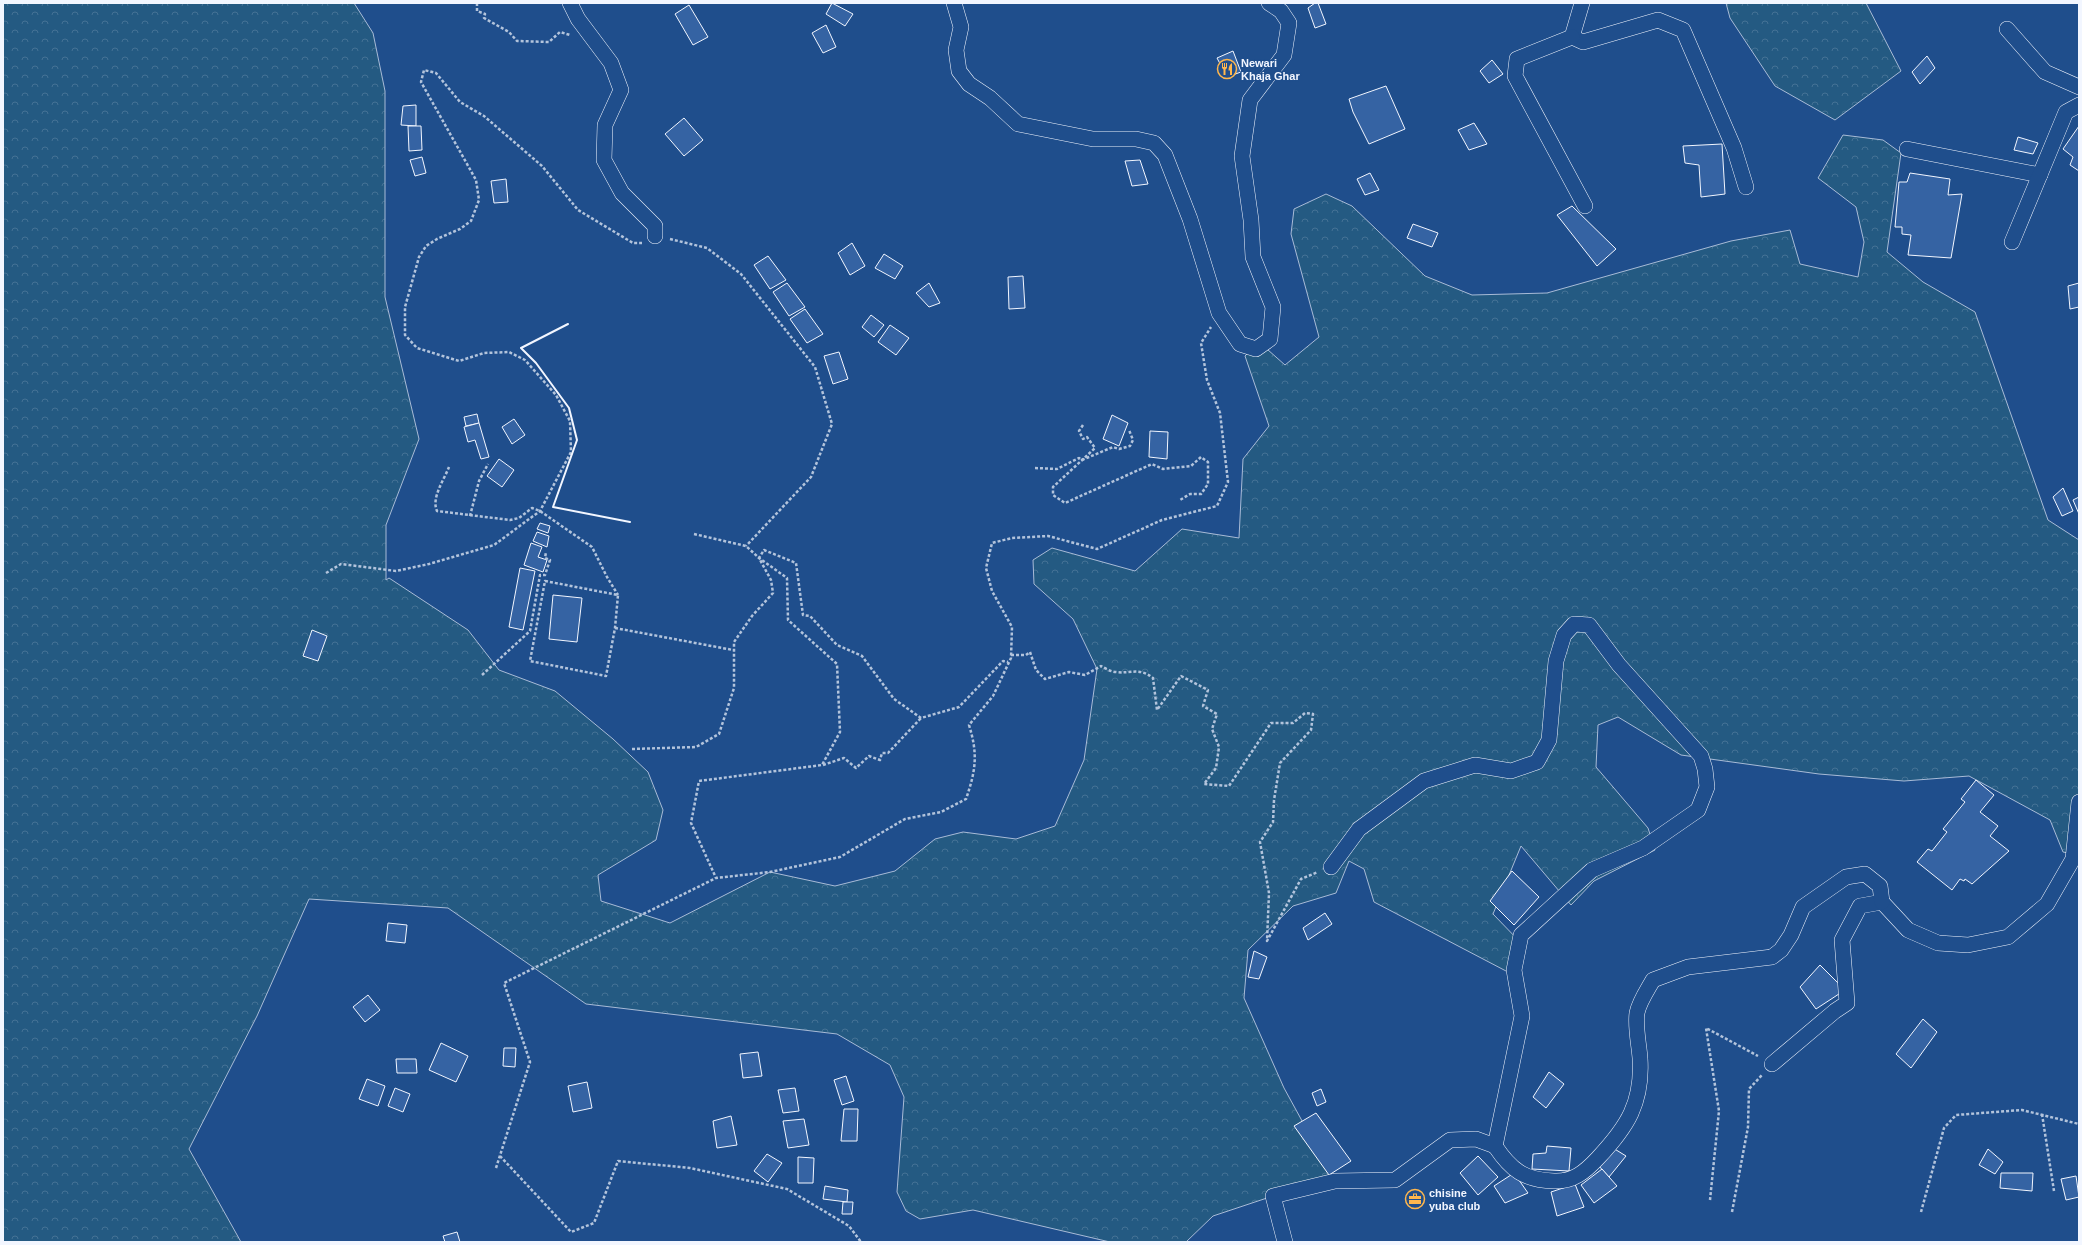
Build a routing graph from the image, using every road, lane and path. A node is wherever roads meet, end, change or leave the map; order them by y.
1 (477, 3) edge
2 (570, 3) edge
3 (954, 3) edge
4 (1269, 3) edge
5 (1582, 3) edge
6 (583, 25) junction
7 (2007, 29) dead end
8 (1572, 37) junction
9 (2079, 87) edge
10 (2079, 105) edge
11 (1907, 148) dead end
12 (2040, 175) junction
13 (1746, 187) dead end
14 (1585, 206) dead end
15 (655, 236) junction
16 (2012, 242) dead end
17 (1219, 313) junction
18 (1083, 425) dead end
19 (1129, 430) dead end
20 (488, 464) dead end
21 (449, 467) dead end
22 (1035, 468) dead end
23 (1180, 500) dead end
24 (540, 511) junction
25 (470, 516) junction
26 (694, 534) dead end
27 (746, 546) junction
28 (546, 552) dead end
29 (758, 558) junction
30 (326, 573) dead end
31 (618, 595) junction
32 (615, 628) junction
33 (733, 650) junction
34 (1011, 656) junction
35 (1008, 662) junction
36 (482, 675) dead end
37 (921, 718) junction
38 (632, 749) dead end
39 (822, 765) junction
40 (2079, 802) edge
41 (1331, 867) joint
42 (716, 878) junction
43 (1882, 902) junction
44 (1772, 1064) junction
45 (2042, 1114) junction
46 (2079, 1124) edge
47 (1495, 1146) junction
48 (500, 1156) junction
49 (496, 1168) dead end
50 (2054, 1191) dead end
51 (1710, 1200) dead end
52 (1732, 1212) dead end
53 (1921, 1212) dead end
54 (861, 1242) edge
55 (1285, 1242) edge

1 - 6 path
2 - 6 street
3 - 17 street
4 - 17 street
5 - 8 street
6 - 15 street
7 - 9 street
8 - 13 street
8 - 14 street
10 - 12 street
11 - 12 street
12 - 16 street
15 - 24 path
15 - 27 path
17 - 34 path
18 - 23 path
19 - 22 path
20 - 25 path
21 - 25 path
24 - 25 path
24 - 30 path
24 - 31 path
26 - 27 path
27 - 29 path
28 - 36 path
29 - 33 path
29 - 37 path
29 - 39 path
31 - 32 path
31 - 32 path
32 - 33 path
33 - 38 path
34 - 35 path
34 - 41 path
35 - 37 path
35 - 42 path
37 - 39 path
39 - 42 path
40 - 43 street
41 - 47 street
42 - 48 path
43 - 44 street
43 - 47 street
44 - 51 path
44 - 52 path
45 - 46 path
45 - 50 path
45 - 53 path
47 - 55 street
48 - 49 path
48 - 54 path

